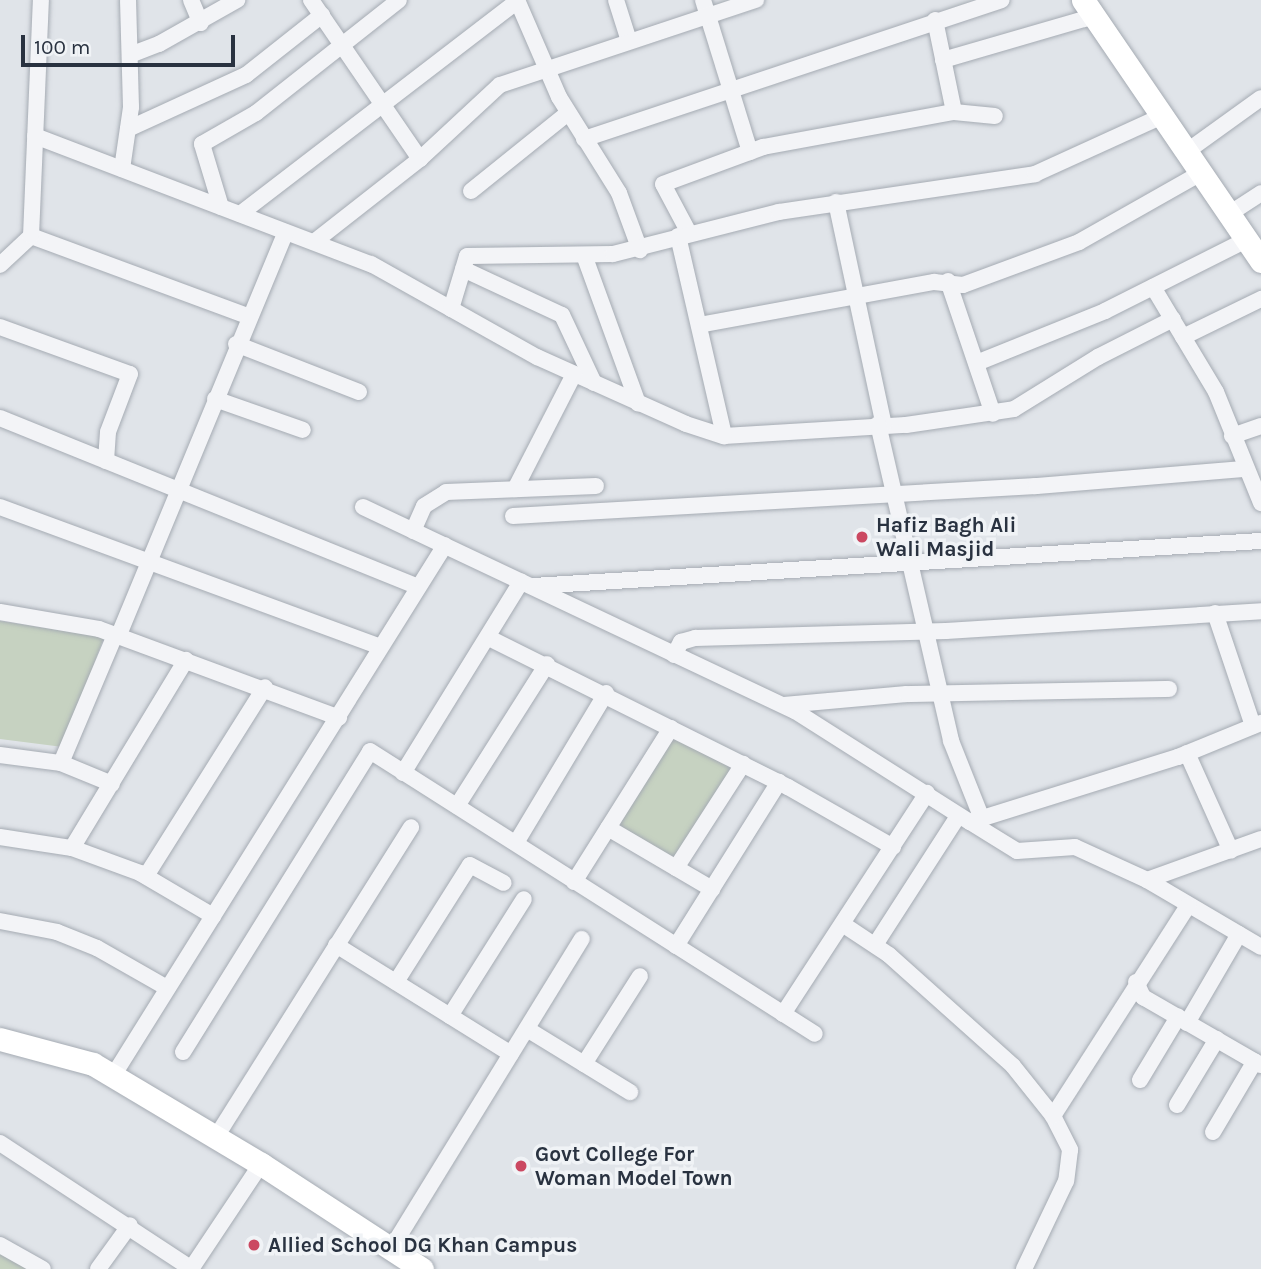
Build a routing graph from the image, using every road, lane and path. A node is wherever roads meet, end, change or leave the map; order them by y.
1 (41, 0) edge
2 (128, 0) edge
3 (191, 0) edge
4 (237, 0) edge
5 (311, 0) edge
6 (399, 0) edge
7 (616, 0) edge
8 (756, 0) edge
9 (1001, 0) edge
10 (517, 1) edge
11 (705, 8) edge
12 (1088, 8) edge
13 (322, 15) junction
14 (935, 20) junction
15 (201, 23) junction
16 (629, 41) junction
17 (341, 44) junction
18 (130, 55) junction
19 (943, 60) junction
20 (546, 68) junction
21 (731, 89) junction
22 (1261, 98) edge
23 (382, 103) junction
24 (954, 112) junction
25 (568, 113) junction
26 (995, 117) dead end
27 (1162, 117) junction
28 (128, 129) junction
29 (35, 136) junction
30 (584, 139) junction
31 (750, 152) junction
32 (1186, 152) junction
33 (420, 159) junction
34 (122, 169) junction
35 (1201, 173) junction
36 (471, 191) dead end
37 (1261, 193) edge
38 (836, 202) junction
39 (221, 207) junction
40 (240, 214) junction
41 (1229, 214) junction
42 (286, 232) junction
43 (684, 235) junction
44 (31, 236) junction
45 (1246, 240) junction
46 (314, 242) junction
47 (639, 250) junction
48 (584, 255) junction
49 (1261, 261) edge
50 (0, 265) edge
51 (463, 269) junction
52 (948, 281) junction
53 (1153, 288) junction
54 (858, 298) junction
55 (1261, 299) edge
56 (451, 309) junction
57 (247, 316) junction
58 (1173, 319) junction
59 (699, 325) junction
60 (0, 327) edge
61 (1184, 337) junction
62 (236, 344) junction
63 (979, 362) junction
64 (574, 374) junction
65 (594, 383) junction
66 (359, 393) dead end
67 (215, 399) junction
68 (638, 403) junction
69 (993, 414) junction
70 (0, 418) edge
71 (881, 425) junction
72 (1261, 426) edge
73 (303, 430) dead end
74 (724, 436) junction
75 (1232, 436) junction
76 (106, 461) junction
77 (1244, 469) junction
78 (596, 486) dead end
79 (515, 489) junction
80 (178, 490) junction
81 (891, 494) junction
82 (1261, 503) edge
83 (0, 507) edge
84 (363, 508) dead end
85 (513, 516) dead end
86 (413, 531) junction
87 (1261, 541) edge
88 (445, 545) junction
89 (149, 562) junction
90 (908, 564) junction
91 (526, 584) junction
92 (418, 587) junction
93 (1261, 611) edge
94 (0, 612) edge
95 (1215, 613) junction
96 (924, 631) junction
97 (117, 636) junction
98 (489, 638) junction
99 (380, 647) junction
100 (674, 655) junction
101 (186, 660) junction
102 (547, 664) junction
103 (265, 687) junction
104 (1169, 689) dead end
105 (606, 693) junction
106 (939, 693) junction
107 (781, 705) junction
108 (339, 718) junction
109 (1257, 724) edge
110 (671, 728) junction
111 (1187, 753) junction
112 (0, 755) edge
113 (61, 763) junction
114 (743, 764) junction
115 (404, 773) junction
116 (779, 782) junction
117 (112, 784) junction
118 (927, 793) junction
119 (457, 806) junction
120 (970, 820) junction
121 (411, 827) dead end
122 (608, 828) junction
123 (0, 837) edge
124 (1261, 839) edge
125 (516, 843) junction
126 (893, 847) junction
127 (72, 848) junction
128 (1231, 851) junction
129 (676, 868) junction
130 (146, 876) junction
131 (1147, 880) junction
132 (573, 882) junction
133 (503, 883) dead end
134 (712, 889) junction
135 (524, 899) dead end
136 (1188, 906) junction
137 (213, 916) junction
138 (0, 921) edge
139 (844, 925) junction
140 (1239, 934) junction
141 (582, 939) dead end
142 (1258, 942) edge
143 (336, 945) junction
144 (875, 945) junction
145 (677, 946) junction
146 (640, 976) dead end
147 (396, 982) junction
148 (1136, 982) junction
149 (167, 988) junction
150 (783, 1014) junction
151 (450, 1016) junction
152 (1183, 1020) junction
153 (527, 1029) junction
154 (815, 1034) dead end
155 (0, 1039) edge
156 (1217, 1040) junction
157 (183, 1052) dead end
158 (511, 1054) junction
159 (1258, 1063) edge
160 (584, 1064) junction
161 (113, 1076) junction
162 (1140, 1080) dead end
163 (630, 1093) dead end
164 (1177, 1105) dead end
165 (1053, 1116) junction
166 (1213, 1132) dead end
167 (216, 1137) junction
168 (0, 1143) edge
169 (261, 1164) junction
170 (130, 1225) junction
171 (0, 1245) edge
172 (391, 1249) junction
173 (43, 1269) edge
174 (98, 1269) edge
175 (192, 1269) edge
176 (422, 1269) edge
177 (1024, 1269) edge

1 - 29 street
2 - 18 street
3 - 15 street
4 - 15 street
5 - 13 street
6 - 17 street
7 - 16 street
8 - 11 street
9 - 14 street
10 - 20 street
10 - 23 street
11 - 16 street
11 - 21 street
12 - 19 street
12 - 27 street
13 - 17 street
13 - 28 street
14 - 19 street
14 - 21 street
15 - 18 street
16 - 20 street
17 - 23 street
17 - 39 street
18 - 28 street
19 - 24 street
20 - 25 street
20 - 33 street
21 - 30 street
21 - 31 street
22 - 32 street
23 - 33 street
23 - 40 street
24 - 26 street
24 - 31 street
25 - 30 street
25 - 36 street
27 - 32 street
27 - 38 street
28 - 34 street
29 - 34 street
29 - 44 street
30 - 47 street
31 - 43 street
32 - 35 street
33 - 46 street
34 - 39 street
35 - 41 street
35 - 52 street
37 - 41 street
38 - 43 street
38 - 54 street
39 - 40 street
40 - 42 street
41 - 45 street
42 - 46 street
42 - 57 street
43 - 47 street
43 - 59 street
44 - 50 street
44 - 57 street
45 - 49 street
45 - 53 street
46 - 56 street
47 - 48 street
48 - 51 street
48 - 68 street
51 - 56 street
51 - 65 street
52 - 54 street
52 - 63 street
53 - 58 street
53 - 63 street
54 - 59 street
54 - 71 street
55 - 61 street
56 - 64 street
57 - 62 street
58 - 61 street
58 - 69 street
59 - 74 street
60 - 76 street
61 - 75 street
62 - 66 street
62 - 67 street
63 - 69 street
64 - 65 street
64 - 79 street
65 - 68 street
67 - 73 street
67 - 80 street
68 - 74 street
69 - 71 street
70 - 76 street
71 - 74 street
71 - 81 street
72 - 75 street
75 - 77 street
76 - 80 street
77 - 81 street
77 - 82 street
78 - 79 street
79 - 86 street
80 - 89 street
80 - 92 street
81 - 85 street
81 - 90 street
83 - 89 street
84 - 86 street
86 - 88 street
87 - 90 street
88 - 91 street
88 - 92 street
89 - 97 street
89 - 99 street
90 - 91 street
90 - 96 street
91 - 98 street
91 - 100 street
92 - 99 street
93 - 95 street
94 - 97 street
95 - 96 street
95 - 109 street
96 - 100 street
96 - 106 street
97 - 101 street
97 - 113 street
98 - 102 street
98 - 115 street
99 - 108 street
100 - 107 street
101 - 103 street
101 - 117 street
102 - 105 street
102 - 119 street
103 - 108 street
103 - 130 street
104 - 106 street
105 - 110 street
105 - 125 street
106 - 107 street
106 - 120 street
107 - 118 street
108 - 137 street
109 - 111 street
110 - 114 street
110 - 122 street
111 - 120 street
111 - 128 street
112 - 113 street
113 - 117 street
114 - 116 street
114 - 129 street
115 - 119 street
115 - 157 street
116 - 126 street
116 - 134 street
117 - 127 street
118 - 120 street
118 - 126 street
119 - 125 street
120 - 131 street
120 - 144 street
121 - 143 street
122 - 129 street
122 - 132 street
123 - 127 street
124 - 128 street
125 - 132 street
126 - 139 street
127 - 130 street
128 - 131 street
129 - 134 street
130 - 137 street
131 - 136 street
132 - 145 street
133 - 147 street
134 - 145 street
135 - 151 street
136 - 140 street
136 - 148 street
137 - 149 street
138 - 149 street
139 - 144 street
139 - 150 street
140 - 142 street
140 - 152 street
141 - 153 street
143 - 147 street
143 - 167 street
144 - 165 street
145 - 150 street
146 - 160 street
147 - 151 street
148 - 152 street
148 - 165 street
149 - 161 street
150 - 154 street
151 - 158 street
152 - 156 street
152 - 162 street
153 - 158 street
153 - 160 street
155 - 161 street
156 - 159 street
156 - 164 street
158 - 172 street
159 - 166 street
160 - 163 street
161 - 167 street
165 - 177 street
167 - 169 street
168 - 170 street
169 - 172 street
169 - 175 street
170 - 174 street
170 - 175 street
171 - 173 street
172 - 176 street

